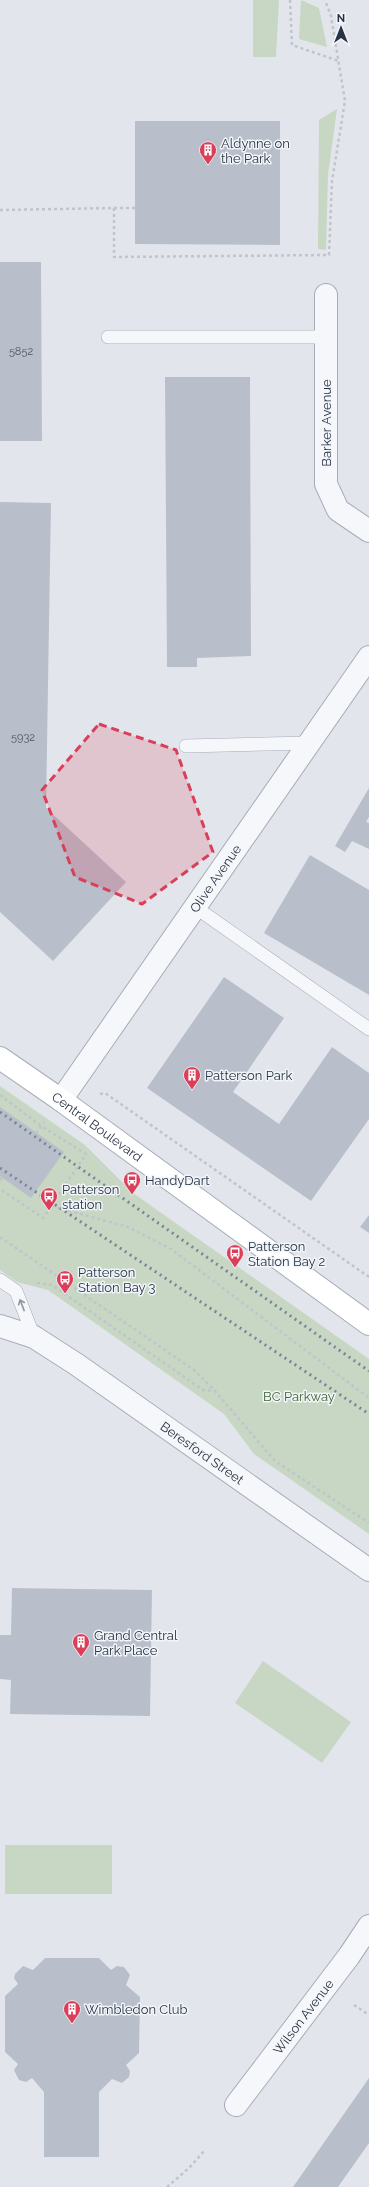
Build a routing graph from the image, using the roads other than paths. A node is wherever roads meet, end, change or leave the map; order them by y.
1 (326, 295) dead end
2 (327, 337) junction
3 (108, 338) dead end
4 (369, 531) edge
5 (369, 657) edge
6 (309, 743) junction
7 (186, 746) dead end
8 (195, 907) junction
9 (369, 1029) edge
10 (0, 1058) edge
11 (61, 1100) junction
12 (0, 1280) edge
13 (369, 1324) edge
14 (0, 1326) edge
15 (34, 1337) junction
16 (369, 1570) edge
17 (369, 1926) edge
18 (236, 2105) dead end

1 - 2 street, Barker Avenue
2 - 3 lane
2 - 4 street, Barker Avenue
5 - 6 street, Olive Avenue
6 - 7 lane
6 - 8 street, Olive Avenue
8 - 9 lane
8 - 11 street, Olive Avenue
10 - 11 street, Central Boulevard
11 - 13 street, Central Boulevard
15 -> 12 lane
14 - 15 street, Beresford Street
15 - 16 street, Beresford Street
17 - 18 street, Wilson Avenue

